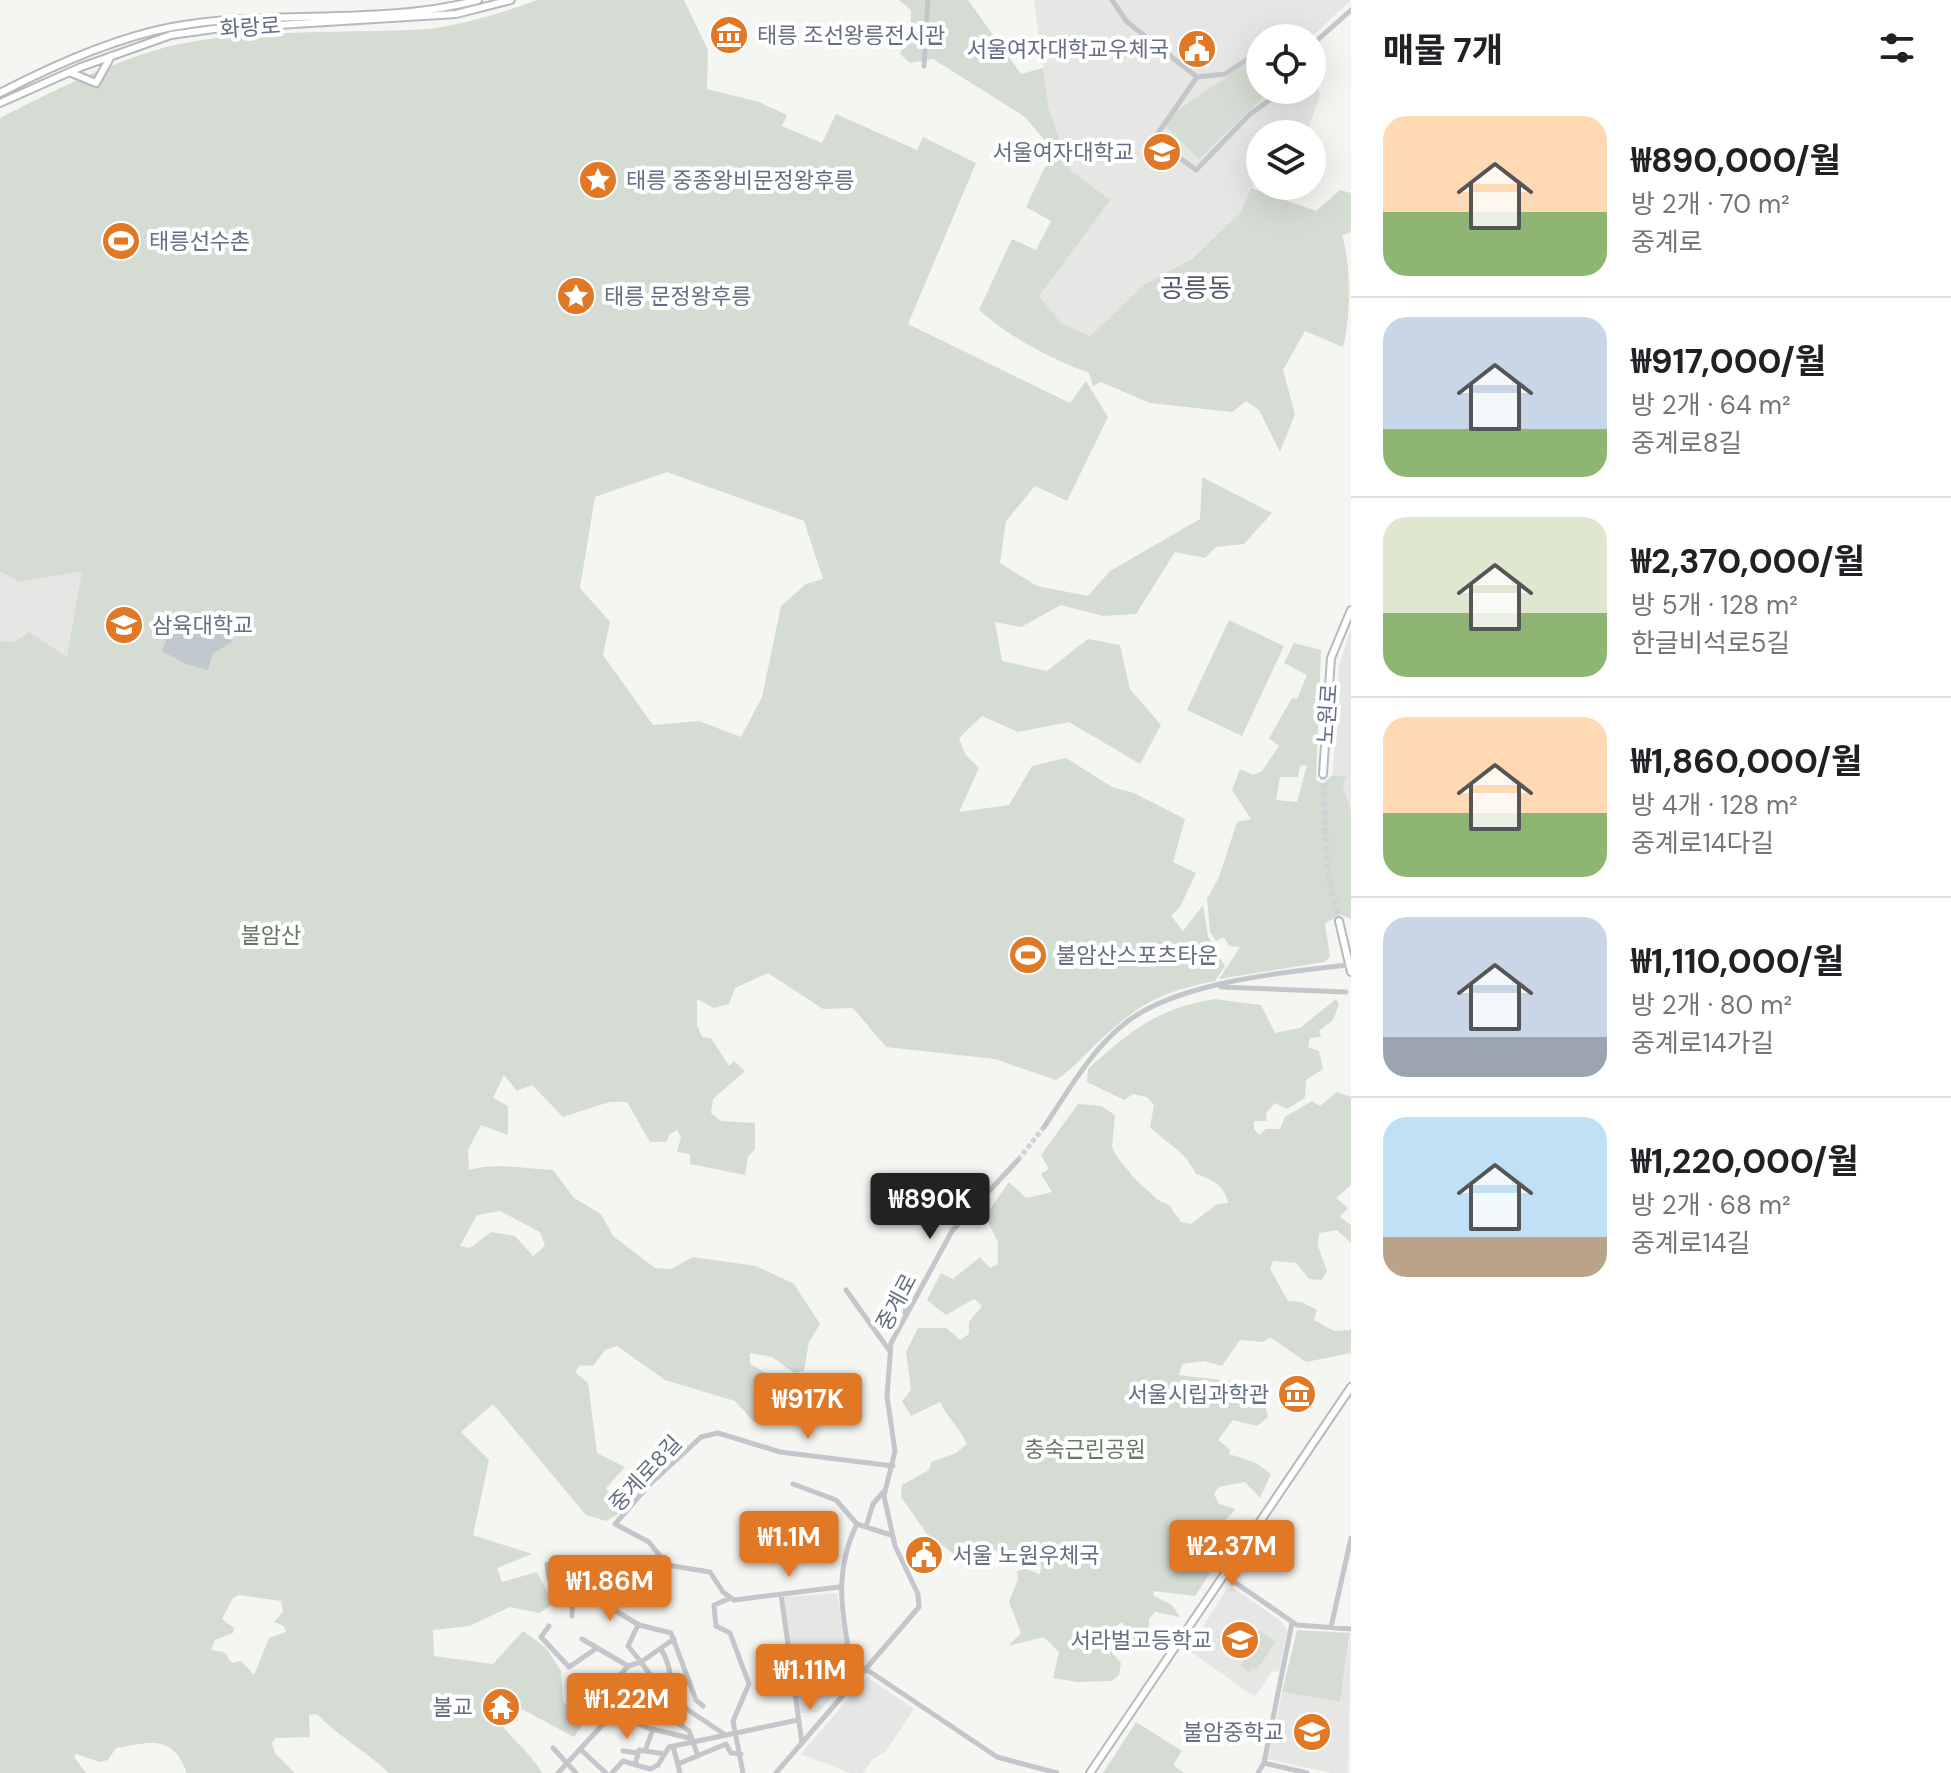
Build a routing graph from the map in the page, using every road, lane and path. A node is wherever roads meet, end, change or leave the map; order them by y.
1 (478, 0) edge
2 (511, 0) edge
3 (928, 0) edge
4 (1112, 0) edge
5 (1351, 10) edge
6 (1326, 32) edge
7 (132, 38) junction
8 (110, 56) junction
9 (1246, 60) edge
10 (64, 65) junction
11 (924, 66) dead end
12 (69, 72) junction
13 (1197, 77) junction
14 (46, 82) junction
15 (0, 93) edge
16 (0, 103) edge
17 (1264, 104) edge
18 (1351, 610) edge
19 (1323, 774) tunnel mouth
20 (1339, 921) tunnel mouth
21 (1350, 969) edge
22 (1220, 987) junction
23 (1346, 992) dead end
24 (1044, 1127) tunnel mouth
25 (1018, 1160) tunnel mouth
26 (910, 1283) dead end
27 (846, 1290) dead end
28 (905, 1316) junction
29 (889, 1350) junction
30 (1351, 1387) edge
31 (893, 1466) junction
32 (793, 1484) dead end
33 (885, 1489) junction
34 (857, 1524) junction
35 (866, 1527) junction
36 (891, 1535) junction
37 (1351, 1538) edge
38 (547, 1564) dead end
39 (1223, 1575) junction
40 (552, 1585) junction
41 (839, 1587) junction
42 (781, 1595) junction
43 (731, 1598) junction
44 (572, 1616) dead end
45 (1292, 1623) junction
46 (639, 1625) junction
47 (549, 1626) dead end
48 (1331, 1628) junction
49 (1351, 1629) edge
50 (582, 1639) dead end
51 (674, 1639) junction
52 (597, 1648) junction
53 (661, 1649) junction
54 (641, 1662) junction
55 (628, 1666) junction
56 (866, 1669) junction
57 (689, 1682) junction
58 (854, 1682) junction
59 (653, 1683) junction
60 (619, 1687) junction
61 (672, 1689) junction
62 (635, 1692) junction
63 (676, 1700) junction
64 (703, 1706) dead end
65 (626, 1717) dead end
66 (798, 1720) junction
67 (653, 1729) junction
68 (737, 1732) junction
69 (672, 1734) junction
70 (724, 1734) junction
71 (692, 1742) junction
72 (802, 1744) junction
73 (671, 1747) junction
74 (553, 1748) dead end
75 (580, 1749) junction
76 (623, 1751) dead end
77 (641, 1752) junction
78 (665, 1754) junction
79 (741, 1754) junction
80 (698, 1756) junction
81 (1264, 1763) junction
82 (567, 1764) junction
83 (678, 1764) junction
84 (635, 1765) junction
85 (1043, 1772) edge
86 (558, 1773) edge
87 (576, 1773) edge
88 (610, 1773) edge
89 (680, 1773) edge
90 (743, 1773) edge
91 (776, 1773) edge
92 (1057, 1773) edge
93 (1090, 1773) edge
94 (1258, 1773) edge
95 (1307, 1773) edge

1 - 7 main road, 화랑로
2 - 8 main road, 화랑로
3 - 11 street
4 - 13 street
5 - 6 street
7 - 8 main road
7 - 10 main road, 화랑로
8 - 12 main road, 화랑로
8 - 12 main road
9 - 13 street
10 - 14 main road
10 - 15 main road, 화랑로
12 - 14 main road, 화랑로
13 - 17 street
14 - 16 main road, 화랑로
18 - 19 main road, 노원로
20 - 21 main road
21 - 22 street
22 - 23 street
22 - 24 street
25 - 28 street, 중계로
26 - 28 street
27 - 29 street
28 - 29 street, 중계로
29 - 31 street, 중계로
30 - 39 main road
31 - 33 street, 중계로
31 - 43 street, 중계로8길
32 - 34 street
33 - 35 street, 중계로
33 - 36 street, 중계로
34 - 35 street
34 - 41 street
35 - 36 street
36 - 56 street, 중계로
37 - 48 street
38 - 40 street
39 - 45 street
39 - 93 main road
40 - 44 street
40 - 46 street
41 - 42 street
41 - 58 street
42 - 43 street
42 - 66 street
43 - 68 street
45 - 48 street
45 - 81 street
46 - 51 street
46 - 54 street
47 - 52 street
48 - 49 street
50 - 52 street
51 - 53 street
51 - 57 street
52 - 55 street
53 - 54 street
53 - 61 street
54 - 55 street
54 - 59 street
55 - 60 street
56 - 58 street, 중계로
56 - 85 street
57 - 61 street
57 - 64 street
58 - 72 street, 중계로
59 - 62 street
59 - 63 street
60 - 62 street
60 - 75 street
61 - 63 street
62 - 71 street
63 - 70 street
65 - 67 street
66 - 68 street
66 - 72 street
67 - 69 street
67 - 77 street
68 - 70 street
68 - 79 street
69 - 71 street
69 - 73 street
70 - 71 street
71 - 73 street
71 - 80 street
72 - 91 street, 중계로
73 - 78 street
73 - 83 street
74 - 82 street
75 - 82 street
75 - 88 street
76 - 77 street
77 - 78 street
77 - 84 street
78 - 84 street
79 - 80 street
79 - 90 street
80 - 83 street
81 - 94 street
81 - 95 street
82 - 86 street
82 - 87 street
83 - 89 street
84 - 88 street
85 - 92 street

